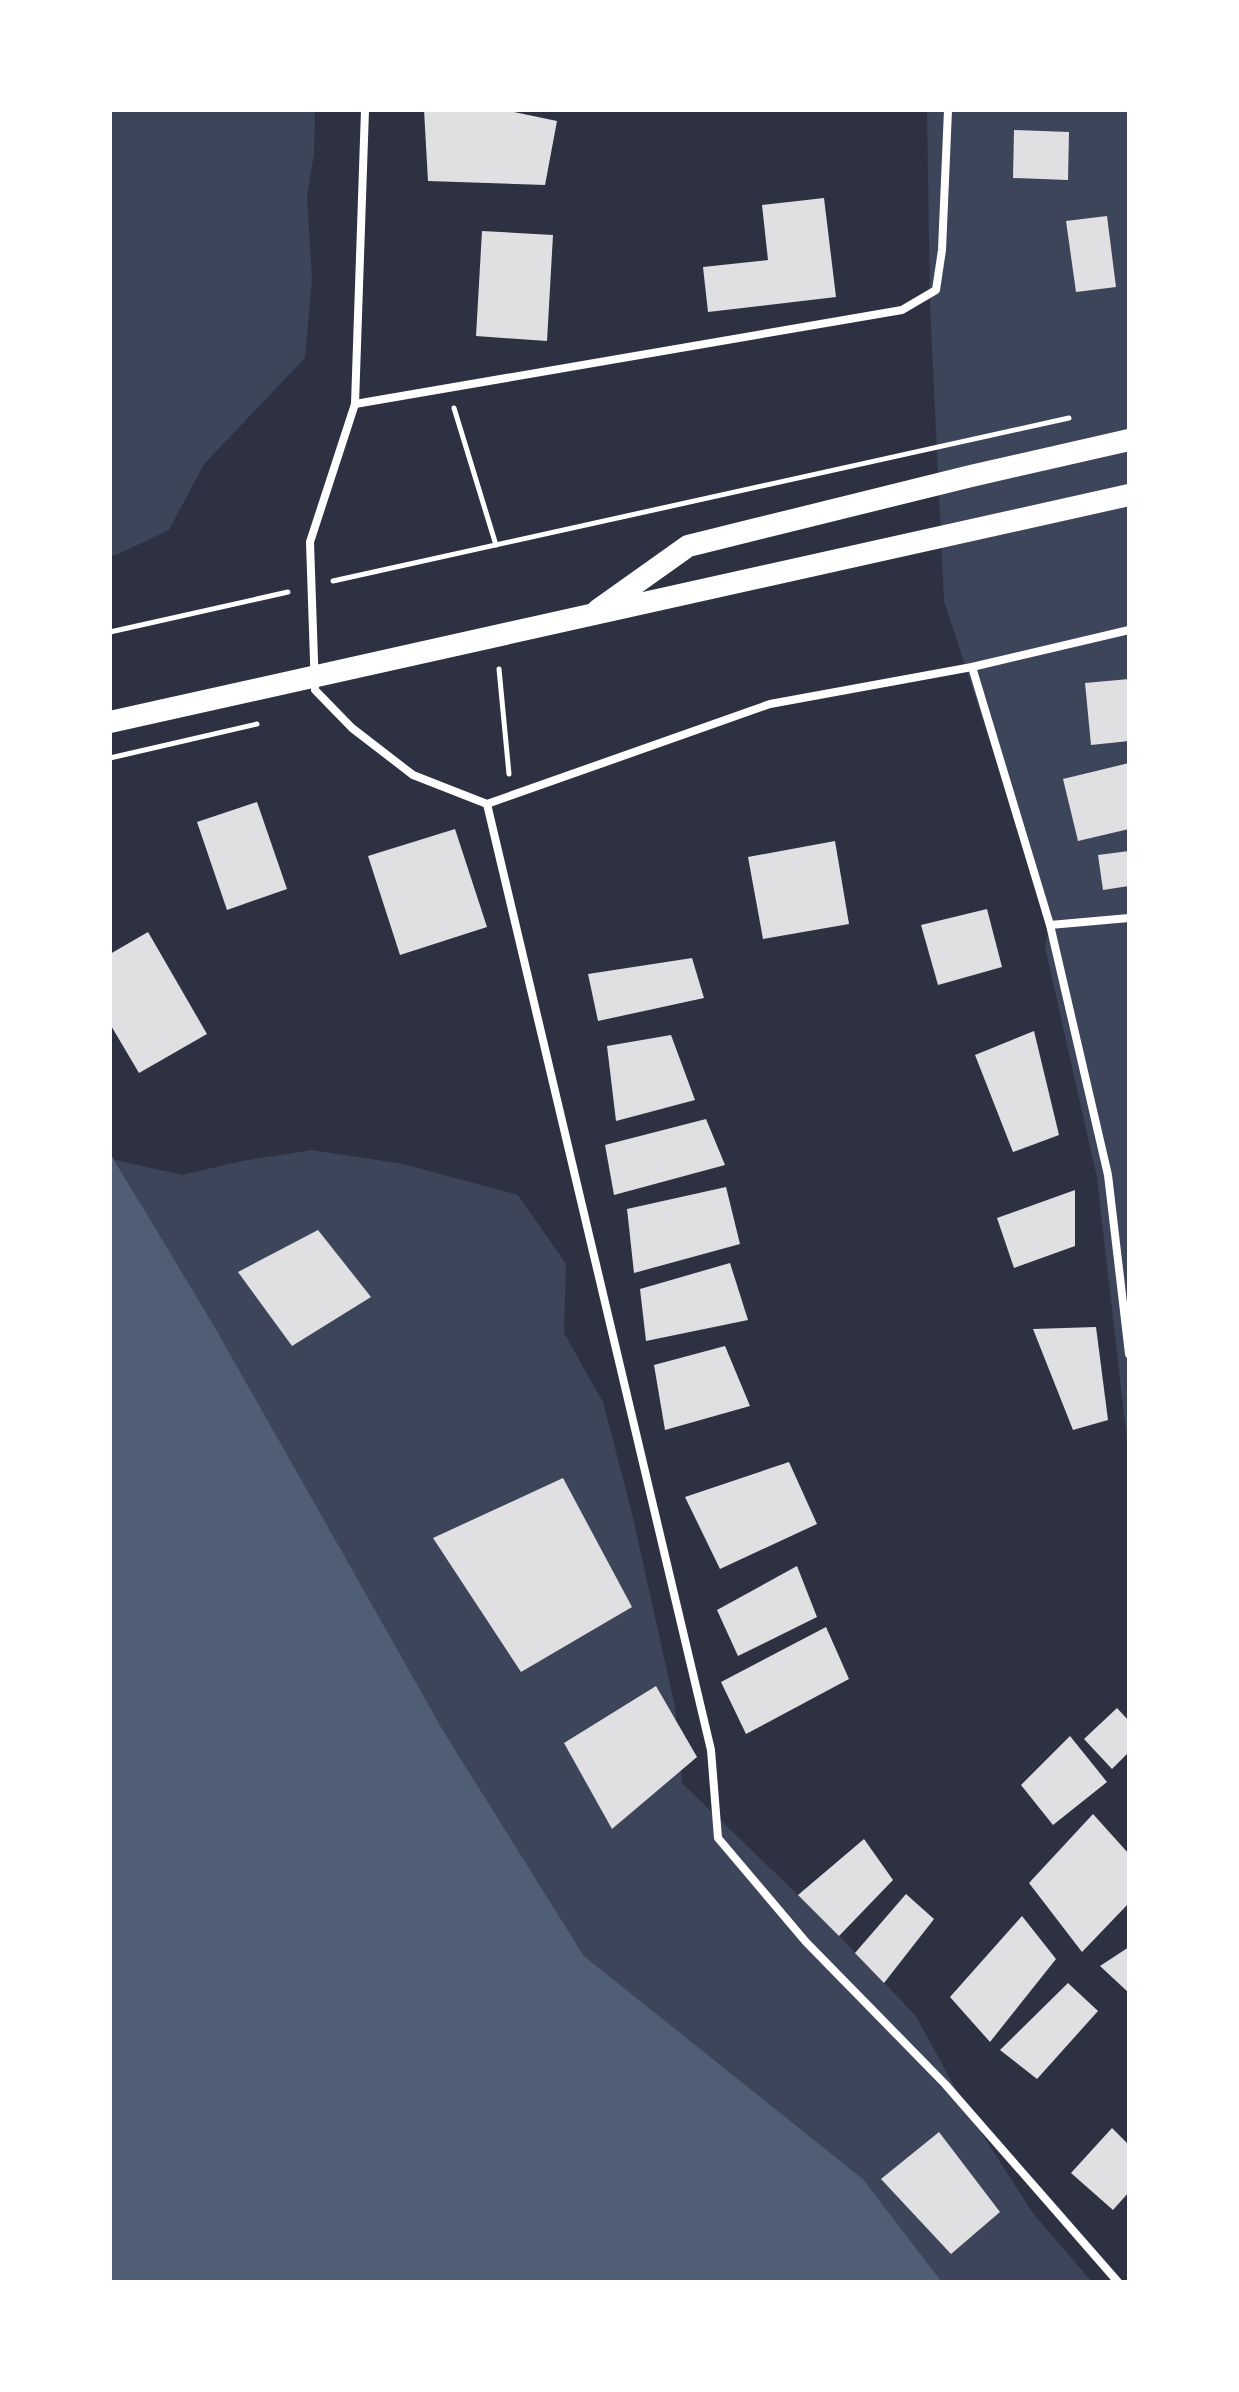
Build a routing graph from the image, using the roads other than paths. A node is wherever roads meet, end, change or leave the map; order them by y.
1 (365, 110) edge
2 (948, 110) edge
3 (355, 404) junction
4 (1129, 440) edge
5 (1129, 495) edge
6 (590, 615) junction
7 (1129, 630) edge
8 (972, 667) junction
9 (110, 722) edge
10 (487, 804) junction
11 (1129, 918) edge
12 (1050, 925) junction
13 (1129, 1354) edge
14 (1118, 2282) edge

1 - 3 street
2 - 3 street
3 - 10 street
4 - 6 highway
5 - 6 highway
6 - 9 highway
7 - 8 street
8 - 10 street
8 - 12 street
10 - 14 street
11 - 12 street
12 - 13 street

